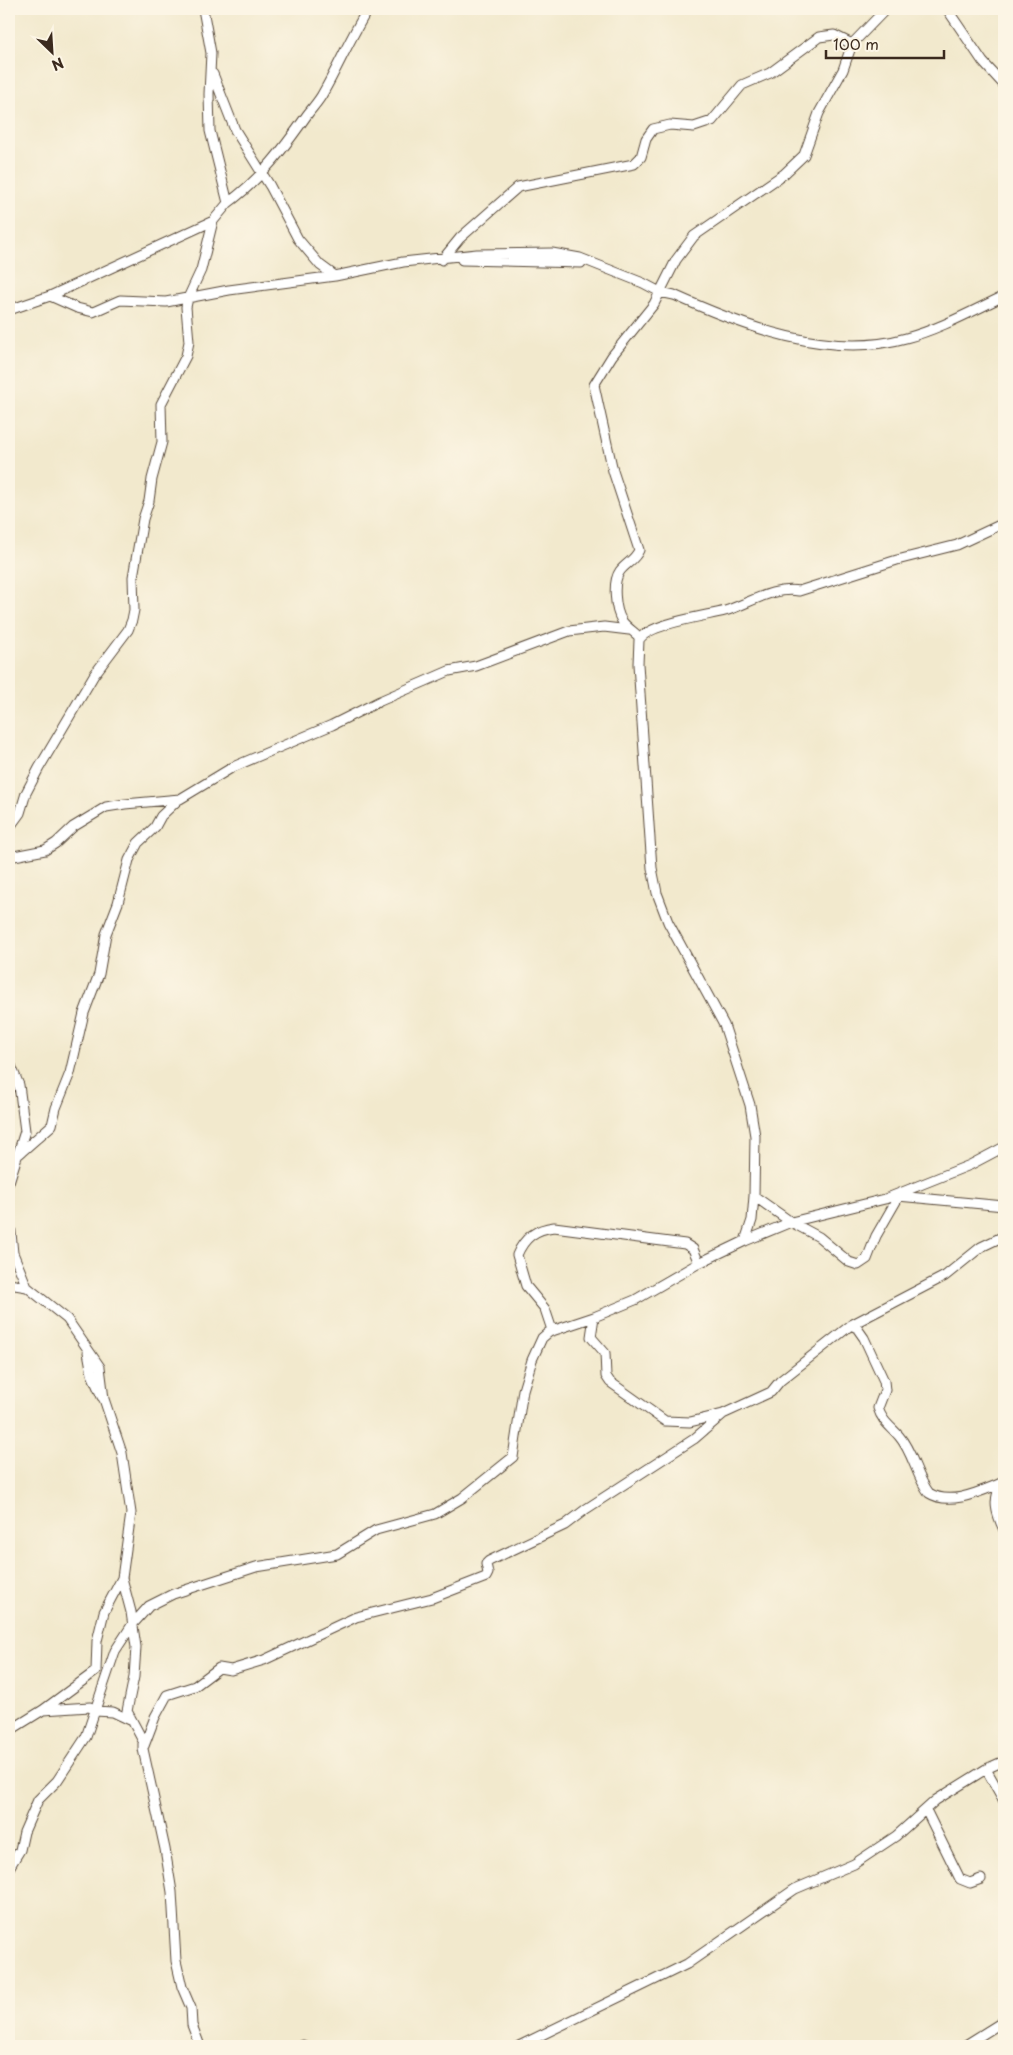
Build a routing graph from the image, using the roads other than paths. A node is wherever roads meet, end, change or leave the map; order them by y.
1 (202, 9) edge
2 (368, 9) edge
3 (886, 9) edge
4 (947, 9) edge
5 (852, 44) junction
6 (212, 71) junction
7 (1004, 85) edge
8 (262, 173) junction
9 (228, 203) junction
10 (213, 221) junction
11 (442, 260) junction
12 (335, 276) junction
13 (660, 292) junction
14 (50, 296) junction
15 (1004, 296) edge
16 (188, 298) junction
17 (9, 310) edge
18 (1004, 523) edge
19 (637, 635) junction
20 (180, 799) junction
21 (9, 828) edge
22 (9, 858) edge
23 (9, 1062) edge
24 (19, 1085) junction
25 (9, 1091) edge
26 (1004, 1147) edge
27 (19, 1154) junction
28 (9, 1182) edge
29 (754, 1196) junction
30 (899, 1196) junction
31 (885, 1198) junction
32 (1004, 1206) edge
33 (9, 1213) edge
34 (791, 1222) junction
35 (1004, 1236) edge
36 (745, 1241) junction
37 (699, 1263) junction
38 (9, 1284) edge
39 (27, 1287) junction
40 (594, 1318) junction
41 (851, 1325) junction
42 (552, 1330) junction
43 (723, 1414) junction
44 (1003, 1482) edge
45 (1004, 1530) edge
46 (122, 1578) junction
47 (132, 1624) junction
48 (43, 1710) junction
49 (95, 1711) junction
50 (130, 1720) junction
51 (9, 1731) edge
52 (143, 1749) junction
53 (1004, 1761) edge
54 (986, 1769) junction
55 (1004, 1801) edge
56 (926, 1810) junction
57 (9, 1868) edge
58 (982, 1879) dead end
59 (1004, 2021) edge
60 (200, 2046) edge
61 (519, 2046) edge
62 (964, 2046) edge

1 - 6 street
2 - 8 street
3 - 5 street
4 - 7 street
5 - 11 street
5 - 13 street
6 - 8 street
6 - 9 street
8 - 9 street
8 - 12 street
9 - 10 street
10 - 14 street
10 - 16 street
11 - 12 street
11 - 13 street
12 - 16 street
13 - 15 street
13 - 19 street
14 - 16 street
14 - 17 street
16 - 21 street
18 - 19 street
19 - 20 street
19 - 29 street
20 - 22 street
20 - 27 street
23 - 24 street
23 - 25 street
24 - 25 street
24 - 27 street
26 - 31 street
27 - 28 street
29 - 34 street
29 - 36 street
30 - 31 street
30 - 32 street
30 - 34 street
31 - 34 street
33 - 39 street
34 - 36 street
35 - 41 street
36 - 37 street
37 - 40 street
37 - 42 street
38 - 39 street
39 - 46 street
40 - 42 street
40 - 43 street
41 - 43 street
41 - 44 street
42 - 47 street
43 - 52 street
44 - 45 street
46 - 47 street
46 - 48 street
47 - 49 street
47 - 50 street
48 - 49 street
48 - 51 street
49 - 50 street
49 - 57 street
50 - 52 street
52 - 60 street
53 - 54 street
54 - 55 street
54 - 56 street
56 - 58 street
56 - 61 street
59 - 62 street

